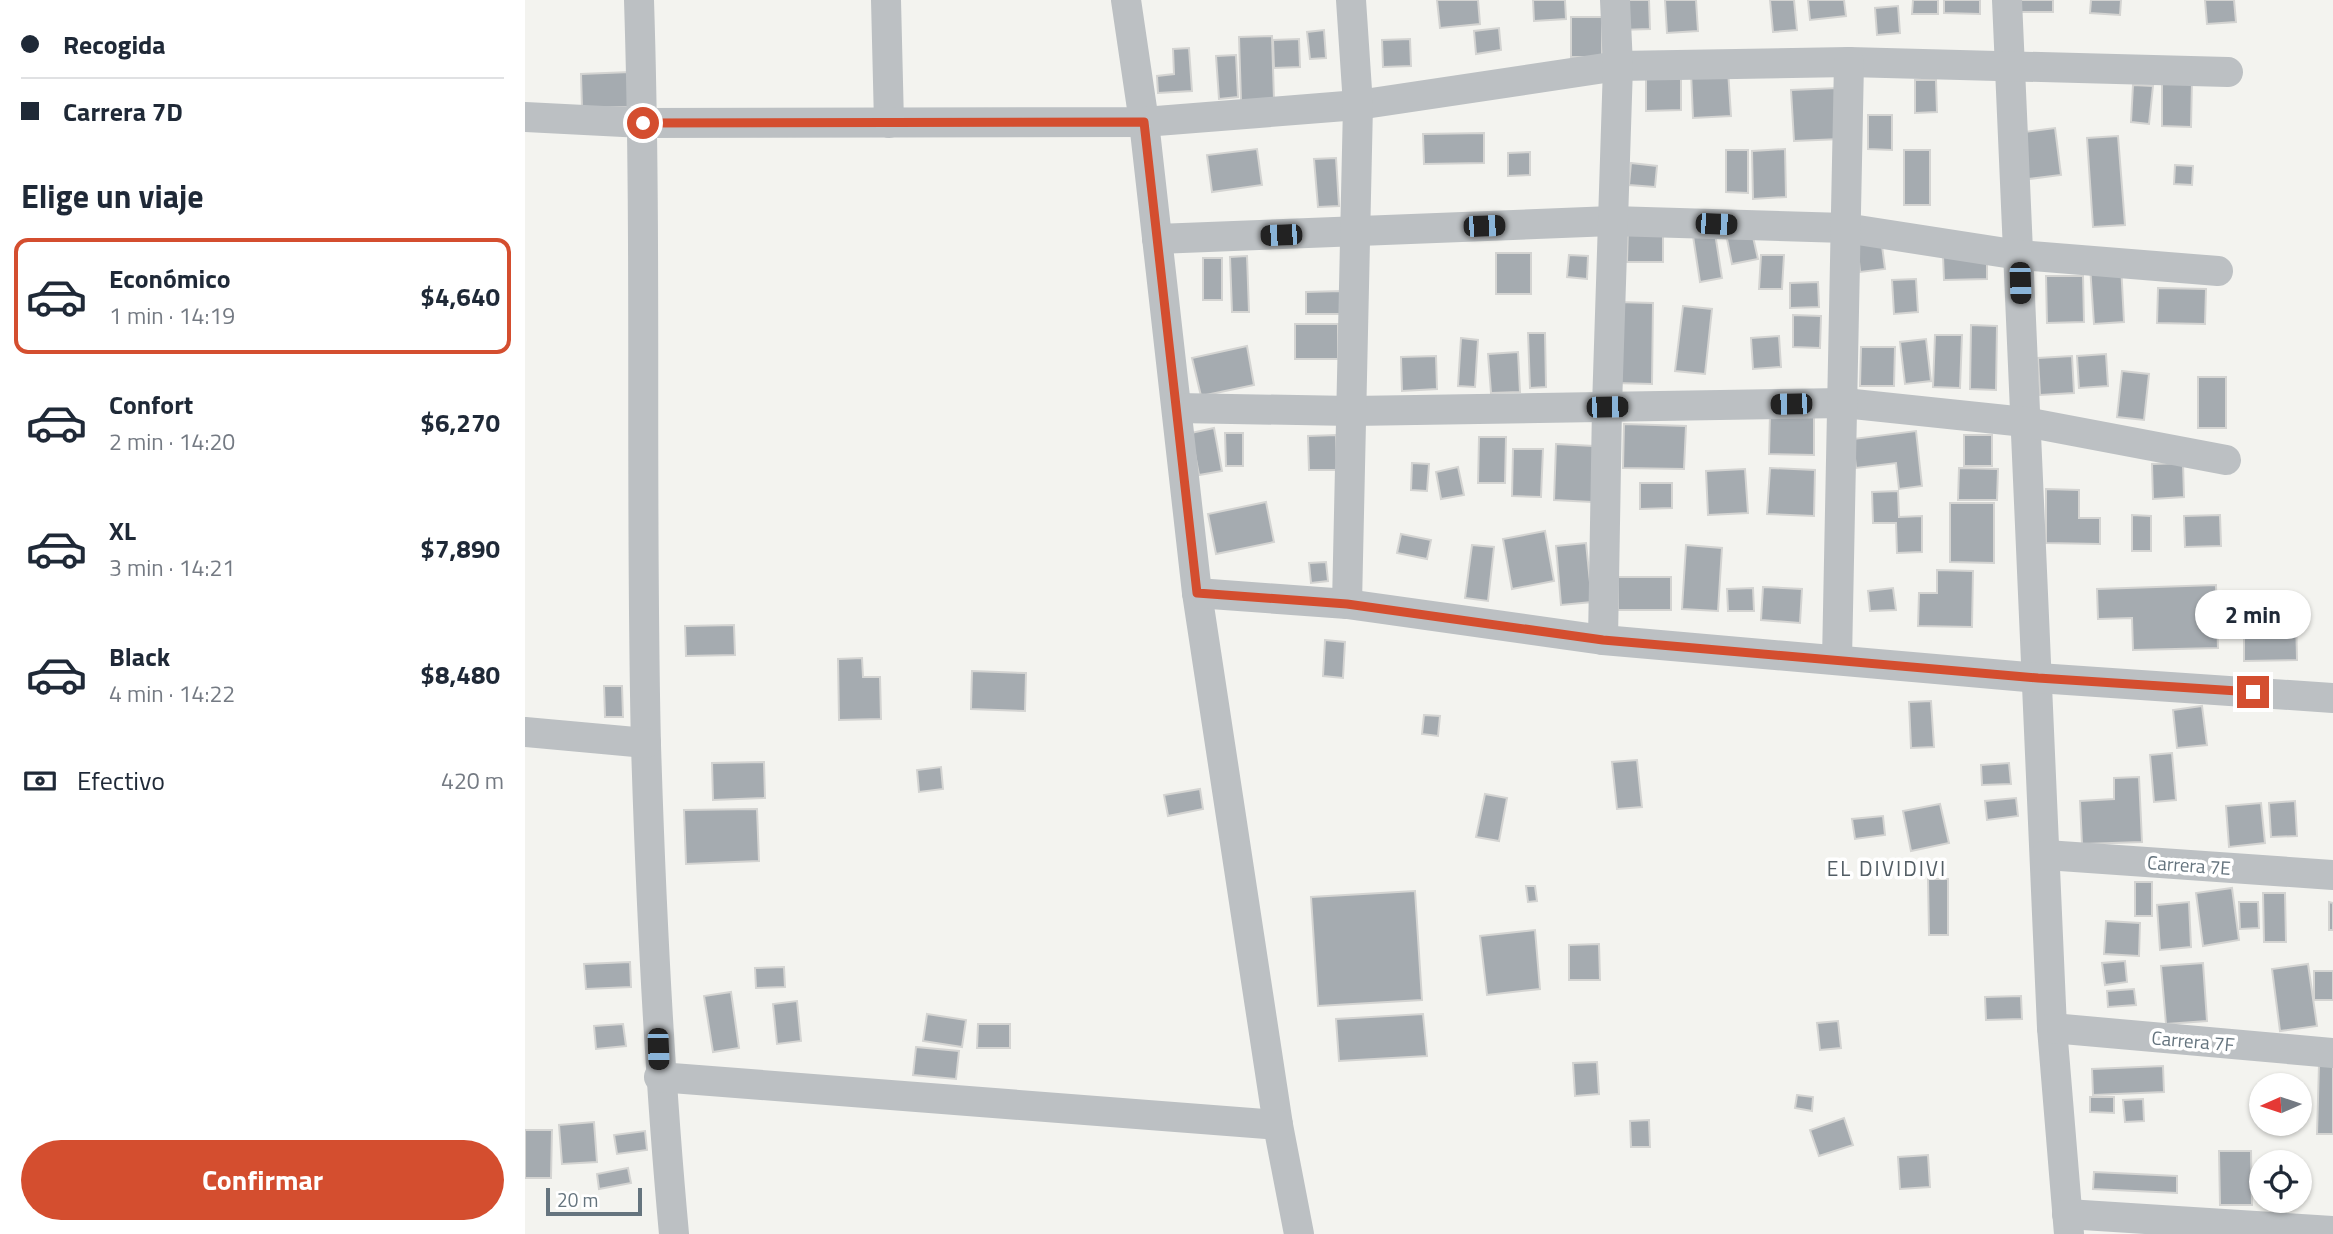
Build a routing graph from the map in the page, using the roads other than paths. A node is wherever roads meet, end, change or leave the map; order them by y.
1 (639, 0) edge
2 (886, 0) edge
3 (1126, 0) edge
4 (1351, 0) edge
5 (1615, 0) edge
6 (2007, 0) edge
7 (1849, 62) junction
8 (1618, 66) junction
9 (2011, 68) junction
10 (2228, 72) dead end
11 (1358, 105) junction
12 (525, 117) edge
13 (889, 122) junction
14 (1144, 122) junction
15 (643, 123) junction
16 (1612, 221) junction
17 (1845, 228) junction
18 (1356, 232) junction
19 (1157, 239) junction
20 (2019, 256) junction
21 (2218, 271) dead end
22 (1844, 403) junction
23 (1607, 407) junction
24 (1177, 408) junction
25 (1352, 411) junction
26 (2025, 422) junction
27 (2226, 460) dead end
28 (1197, 593) junction
29 (1347, 604) junction
30 (1603, 640) junction
31 (1837, 660) junction
32 (2038, 678) junction
33 (2333, 698) edge
34 (525, 732) edge
35 (646, 743) junction
36 (2046, 855) junction
37 (2333, 875) edge
38 (2052, 1028) junction
39 (2333, 1053) edge
40 (659, 1077) junction
41 (1278, 1125) junction
42 (2068, 1224) edge
43 (2333, 1231) edge
44 (674, 1234) edge
45 (1299, 1234) edge

1 - 15 street
2 - 13 street
3 - 14 street
4 - 11 street
5 - 8 street
6 - 9 street
7 - 8 street
7 - 9 street
7 - 17 street
8 - 11 street
8 - 16 street
9 - 10 street
9 - 20 street
11 - 14 street
11 - 18 street
12 - 15 street
13 - 14 street
13 - 15 street
14 - 19 street
15 - 35 street
16 - 17 street
16 - 18 street
16 - 23 street
17 - 20 street
17 - 22 street
18 - 19 street
18 - 25 street
19 - 24 street
20 - 21 street
20 - 26 street
22 - 23 street
22 - 26 street
22 - 31 street
23 - 25 street
23 - 30 street
24 - 25 street
24 - 28 street
25 - 29 street
26 - 27 street
26 - 32 street
28 - 29 street
28 - 41 street
29 - 30 street
30 - 31 street
31 - 32 street
32 - 33 street
32 - 36 street
34 - 35 street
35 - 40 street
36 - 37 street, Carrera 7E
36 - 38 street
38 - 39 street, Carrera 7F
38 - 42 street
40 - 41 street
40 - 44 street
41 - 45 street
42 - 43 street

